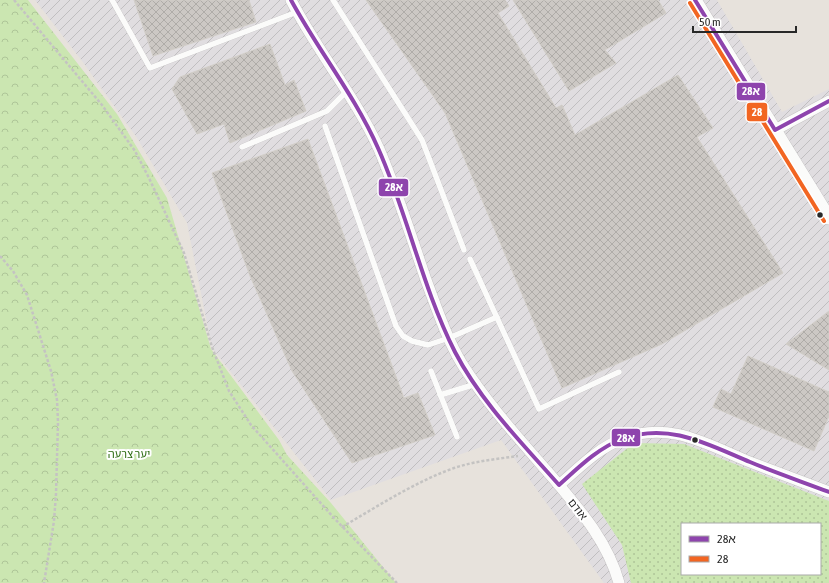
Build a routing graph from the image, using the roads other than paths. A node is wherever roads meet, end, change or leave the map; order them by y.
1 (112, 0) edge
2 (291, 0) edge
3 (333, 0) edge
4 (695, 0) edge
5 (297, 12) junction
6 (348, 91) junction
7 (829, 101) edge
8 (326, 126) dead end
9 (775, 130) junction
10 (242, 147) dead end
11 (829, 218) edge
12 (464, 250) dead end
13 (470, 259) dead end
14 (497, 317) junction
15 (449, 338) junction
16 (431, 371) dead end
17 (619, 372) dead end
18 (476, 384) junction
19 (440, 395) junction
20 (457, 437) dead end
21 (559, 485) junction
22 (829, 492) edge
23 (619, 583) edge

1 - 5 lane
2 - 5 street, אודם
3 - 12 lane
4 - 9 street
5 - 6 street, אודם
6 - 10 lane
6 - 15 street, אודם
7 - 9 street
8 - 15 lane
9 - 11 street
13 - 14 lane
14 - 15 lane
14 - 17 lane
15 - 18 street, אודם
16 - 19 lane
18 - 19 lane
18 - 21 street, אודם
19 - 20 lane
21 - 22 street
21 - 23 street, אודם

